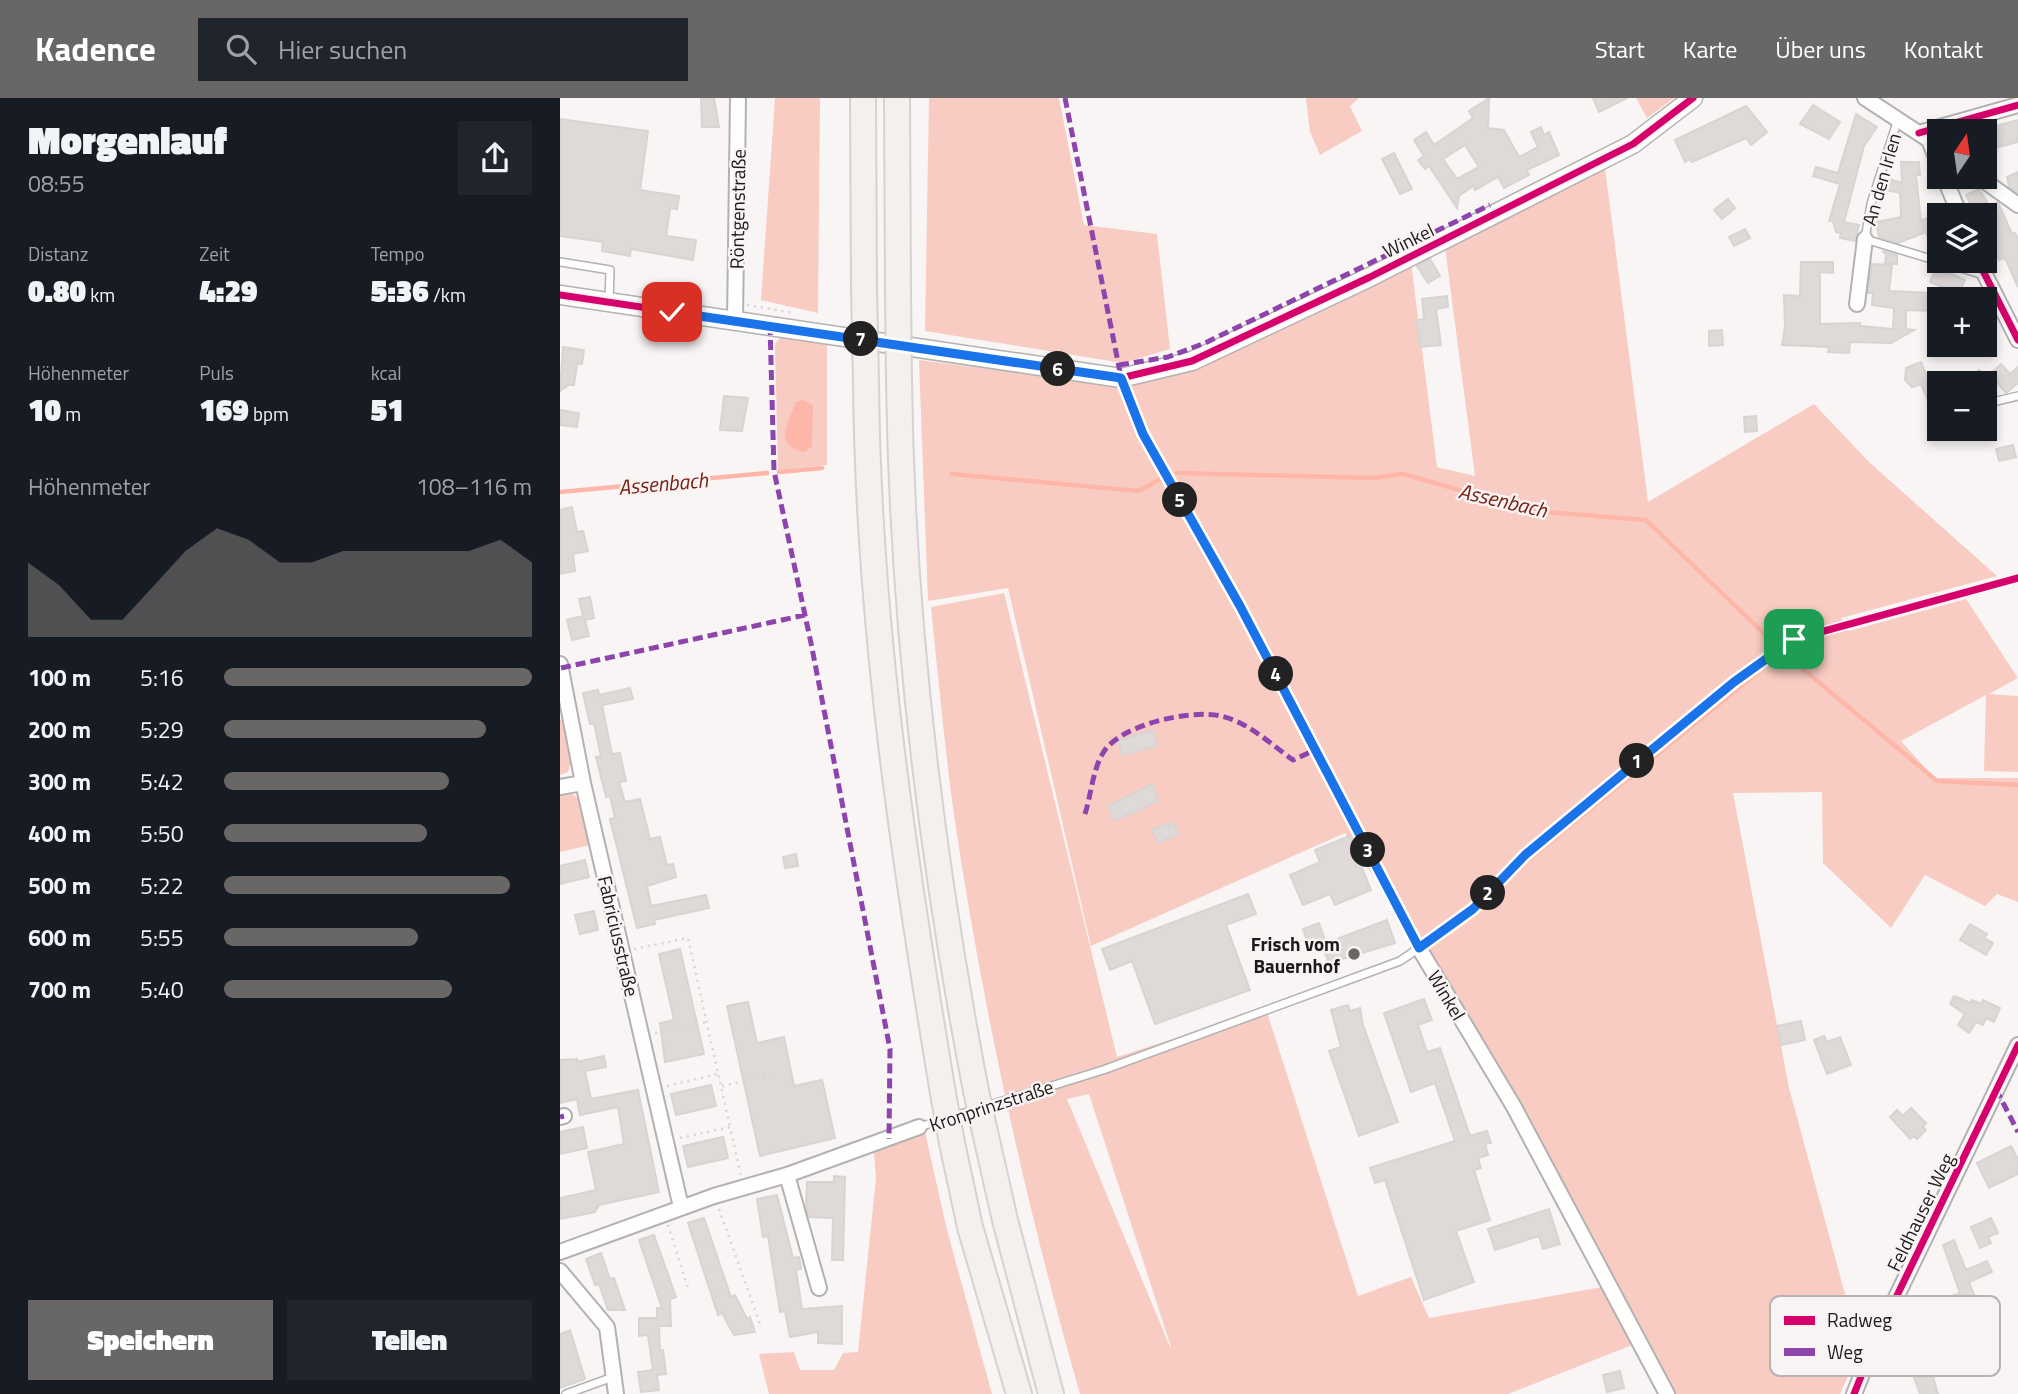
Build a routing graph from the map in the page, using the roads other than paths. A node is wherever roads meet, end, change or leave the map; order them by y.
1 (738, 98) edge
2 (863, 98) edge
3 (897, 98) edge
4 (1693, 98) edge
5 (1865, 98) edge
6 (2018, 105) edge
7 (1898, 119) junction
8 (1982, 119) edge
9 (1927, 139) edge
10 (1996, 189) edge
11 (2018, 205) edge
12 (1865, 239) junction
13 (560, 262) edge
14 (1984, 275) joint
15 (560, 295) edge
16 (609, 303) junction
17 (1857, 304) dead end
18 (736, 321) junction
19 (2018, 340) edge
20 (1121, 378) junction
21 (2018, 396) edge
22 (1997, 401) edge
23 (560, 664) edge
24 (583, 783) junction
25 (560, 787) edge
26 (1419, 948) junction
27 (2018, 1045) edge
28 (919, 1127) joint
29 (787, 1175) junction
30 (681, 1208) junction
31 (560, 1252) edge
32 (560, 1271) edge
33 (819, 1288) dead end
34 (1897, 1296) edge
35 (1861, 1376) edge
36 (613, 1377) junction
37 (566, 1394) edge
38 (616, 1394) edge
39 (1018, 1394) edge
40 (1051, 1394) edge
41 (1667, 1394) edge
42 (1854, 1394) edge

1 - 18 street, Röntgenstraße
2 - 39 highway, bridge
3 - 40 highway, bridge
4 - 20 street, Winkel
5 - 7 street
6 - 8 street
7 - 9 street
7 - 12 lane, An den Irlen
10 - 11 street
12 - 14 lane, An den Irlen
12 - 17 street
13 - 16 lane
14 - 19 street
15 - 16 street
16 - 18 street
18 - 20 street
20 - 26 lane, Winkel
21 - 22 lane
23 - 24 street, Fabriciusstraße
24 - 25 street
24 - 30 street, Fabriciusstraße
26 - 28 lane, Kronprinzstraße
26 - 41 street, Winkel
27 - 34 street, Feldhauser Weg
28 - 29 street, Kronprinzstraße
29 - 30 street, Kronprinzstraße
29 - 33 street
30 - 31 street, Kronprinzstraße
32 - 36 street
35 - 42 street, Feldhauser Weg
36 - 37 lane
36 - 38 street

